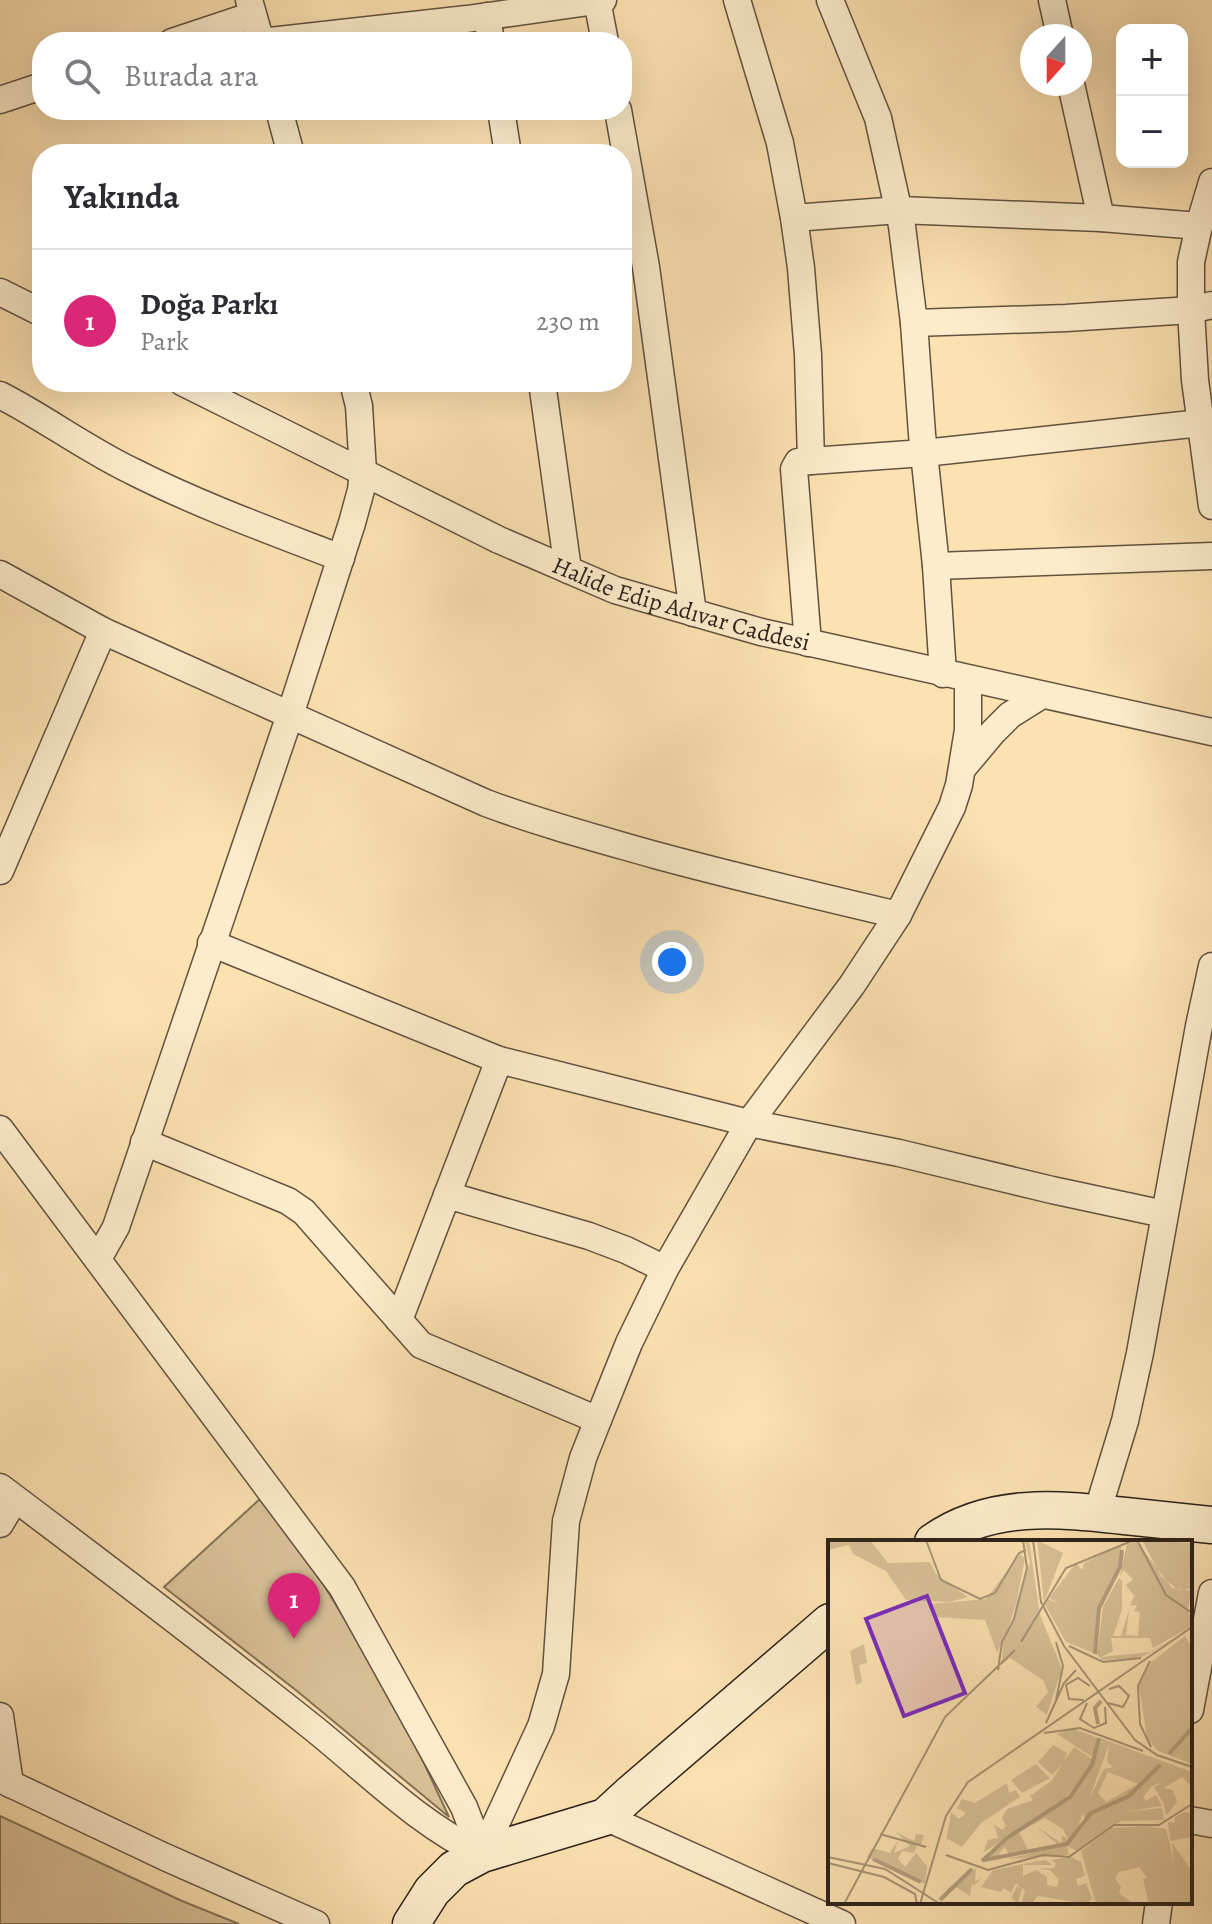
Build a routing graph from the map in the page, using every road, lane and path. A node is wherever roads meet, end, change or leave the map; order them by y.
1 (599, 0) edge
2 (737, 0) edge
3 (830, 0) edge
4 (1052, 0) edge
5 (251, 7) edge
6 (487, 16) junction
7 (1057, 24) edge
8 (195, 32) edge
9 (258, 32) edge
10 (348, 32) edge
11 (489, 32) edge
12 (604, 32) edge
13 (32, 89) edge
14 (1074, 96) edge
15 (0, 100) edge
16 (282, 120) edge
17 (503, 120) edge
18 (620, 120) edge
19 (288, 144) edge
20 (506, 144) edge
21 (624, 144) edge
22 (1212, 182) edge
23 (632, 188) edge
24 (899, 210) junction
25 (794, 218) junction
26 (1101, 218) junction
27 (1199, 226) junction
28 (0, 292) edge
29 (32, 308) edge
30 (1201, 308) edge
31 (914, 323) junction
32 (202, 392) edge
33 (356, 392) edge
34 (543, 392) edge
35 (0, 395) edge
36 (1201, 423) junction
37 (924, 453) junction
38 (811, 461) junction
39 (363, 472) junction
40 (1212, 506) edge
41 (1212, 556) edge
42 (341, 558) junction
43 (936, 566) junction
44 (568, 570) junction
45 (0, 574) edge
46 (693, 613) junction
47 (103, 631) junction
48 (808, 643) junction
49 (956, 677) junction
50 (1042, 695) junction
51 (290, 715) junction
52 (1212, 732) edge
53 (962, 769) junction
54 (0, 871) edge
55 (898, 915) junction
56 (211, 943) junction
57 (1212, 966) edge
58 (499, 1060) junction
59 (749, 1123) junction
60 (0, 1129) edge
61 (144, 1142) junction
62 (447, 1195) junction
63 (1164, 1214) junction
64 (98, 1259) junction
65 (665, 1269) junction
66 (399, 1320) junction
67 (598, 1420) junction
68 (8, 1493) edge
69 (1097, 1513) junction
70 (0, 1524) edge
71 (1212, 1525) edge
72 (936, 1540) edge
73 (1212, 1593) edge
74 (828, 1624) edge
75 (1192, 1699) edge
76 (0, 1716) edge
77 (5, 1782) edge
78 (605, 1817) junction
79 (1192, 1820) edge
80 (1212, 1824) edge
81 (482, 1854) junction
82 (1159, 1904) edge
83 (316, 1924) edge
84 (411, 1924) edge
85 (842, 1924) edge
86 (1156, 1924) edge

1 - 6 street
1 - 12 street
2 - 25 street
3 - 24 street
4 - 7 street
5 - 8 street
5 - 9 street
6 - 10 street
6 - 11 street
13 - 15 street
14 - 26 street
16 - 19 street
17 - 20 street
18 - 21 street
22 - 27 street
23 - 46 street
24 - 25 street
24 - 26 street
24 - 31 street
25 - 38 street
26 - 27 street
27 - 30 street
28 - 29 street
30 - 31 street
30 - 36 street
31 - 37 street
32 - 39 street, Halide Edip Adıvar Caddesi
33 - 39 street
34 - 44 street
35 - 42 street
36 - 37 street
36 - 40 street
37 - 38 street
37 - 43 street
38 - 48 street
39 - 42 street
39 - 44 street, Halide Edip Adıvar Caddesi
41 - 43 street
42 - 51 street
43 - 49 street
44 - 46 street, Halide Edip Adıvar Caddesi
45 - 47 street
46 - 48 street, Halide Edip Adıvar Caddesi
47 - 51 street
47 - 54 street
48 - 49 street, Halide Edip Adıvar Caddesi
49 - 50 street, Halide Edip Adıvar Caddesi
49 - 53 street
50 - 52 street, Halide Edip Adıvar Caddesi
50 - 53 street
51 - 55 street
51 - 56 street
53 - 55 street
55 - 59 street
56 - 58 street
56 - 61 street
57 - 63 street
58 - 59 street
58 - 62 street
59 - 63 street
59 - 65 street
60 - 64 street
61 - 64 street
61 - 66 street
62 - 65 street
62 - 66 street
63 - 69 street
64 - 81 street
65 - 67 street
66 - 67 street
67 - 81 street
68 - 70 street
68 - 81 street
69 - 71 street
69 - 72 street
73 - 75 street
74 - 78 street
76 - 77 street
77 - 83 street
78 - 81 street
78 - 85 street
79 - 80 street
81 - 84 street
82 - 86 street

